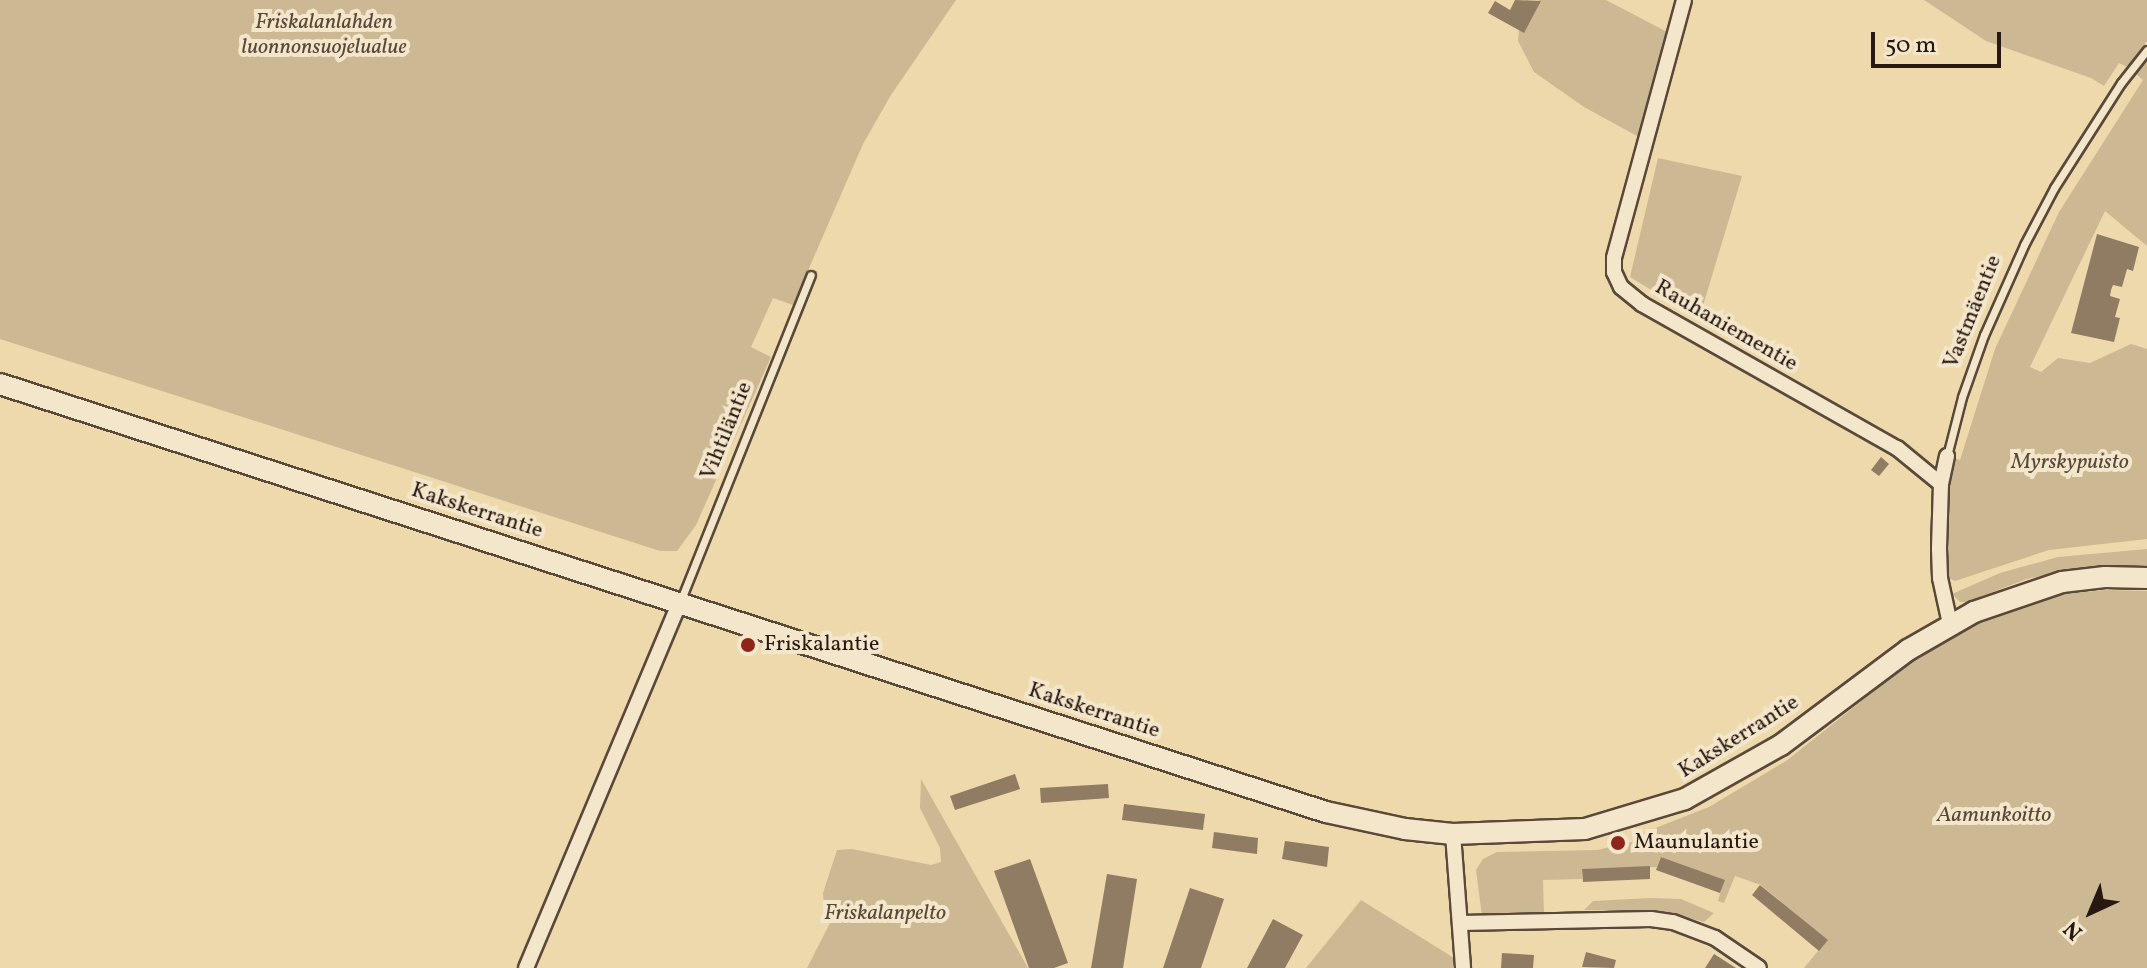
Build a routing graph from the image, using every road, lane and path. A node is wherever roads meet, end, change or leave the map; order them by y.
1 (1684, 0) edge
2 (2147, 50) edge
3 (811, 275) dead end
4 (0, 384) edge
5 (1947, 456) joint
6 (1941, 484) junction
7 (2147, 578) edge
8 (680, 602) junction
9 (1950, 624) junction
10 (1453, 834) junction
11 (1461, 923) junction
12 (526, 968) edge
13 (1463, 968) edge
14 (1759, 968) edge

1 - 6 street, Rauhaniementie
2 - 5 lane, Vastmäentie
3 - 8 lane, Vihtiläntie
4 - 8 main road, Kakskerrantie
5 - 6 street, Vastmäentie
6 - 9 street, Vastmäentie
7 - 9 main road, Kakskerrantie
8 - 10 main road, Kakskerrantie
8 - 12 street
9 - 10 main road, Kakskerrantie
10 - 11 street
11 - 13 street
11 - 14 street

